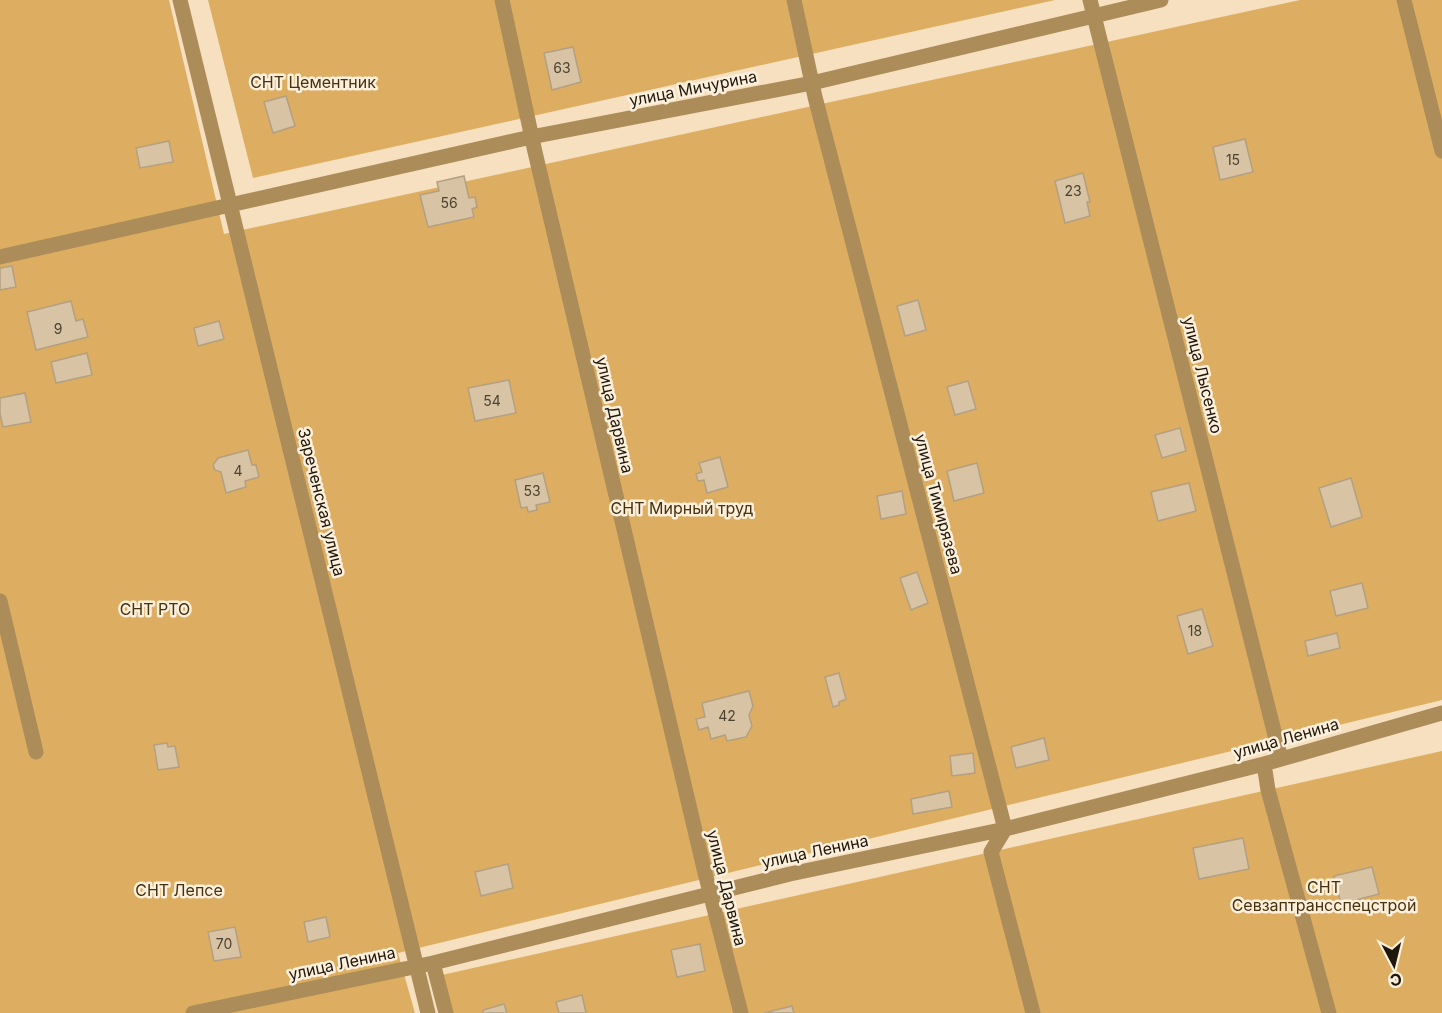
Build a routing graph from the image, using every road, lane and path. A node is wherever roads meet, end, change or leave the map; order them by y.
1 (180, 0) edge
2 (502, 0) edge
3 (794, 0) edge
4 (1161, 0) edge
5 (1404, 0) edge
6 (1091, 7) edge
7 (812, 83) junction
8 (531, 137) junction
9 (1442, 152) edge
10 (230, 205) junction
11 (0, 257) edge
12 (0, 601) edge
13 (1442, 713) edge
14 (36, 752) dead end
15 (1281, 759) junction
16 (1264, 764) junction
17 (1005, 829) junction
18 (710, 894) junction
19 (432, 963) junction
20 (416, 966) junction
21 (192, 1013) edge
22 (428, 1013) edge
23 (446, 1013) edge
24 (741, 1013) edge
25 (1033, 1013) edge
26 (1329, 1013) edge

1 - 10 street, Зареченская улица
2 - 8 street, улица Дарвина
3 - 7 street, улица Тимирязева
4 - 6 street, улица Мичурина
5 - 9 street
6 - 7 street, улица Мичурина
6 - 15 street, улица Лысенко
7 - 8 street, улица Мичурина
7 - 17 street, улица Тимирязева
8 - 10 street, улица Мичурина
8 - 18 street, улица Дарвина
10 - 11 street, улица Мичурина
10 - 20 street, Зареченская улица
12 - 14 street
13 - 15 street, улица Ленина
15 - 16 street, улица Ленина
16 - 17 street, улица Ленина
16 - 26 street
17 - 18 street, улица Ленина
17 - 25 street
18 - 19 street, улица Ленина
18 - 24 street, улица Дарвина
19 - 20 street, улица Ленина
19 - 23 street
20 - 21 street, улица Ленина
20 - 22 street, Зареченская улица

